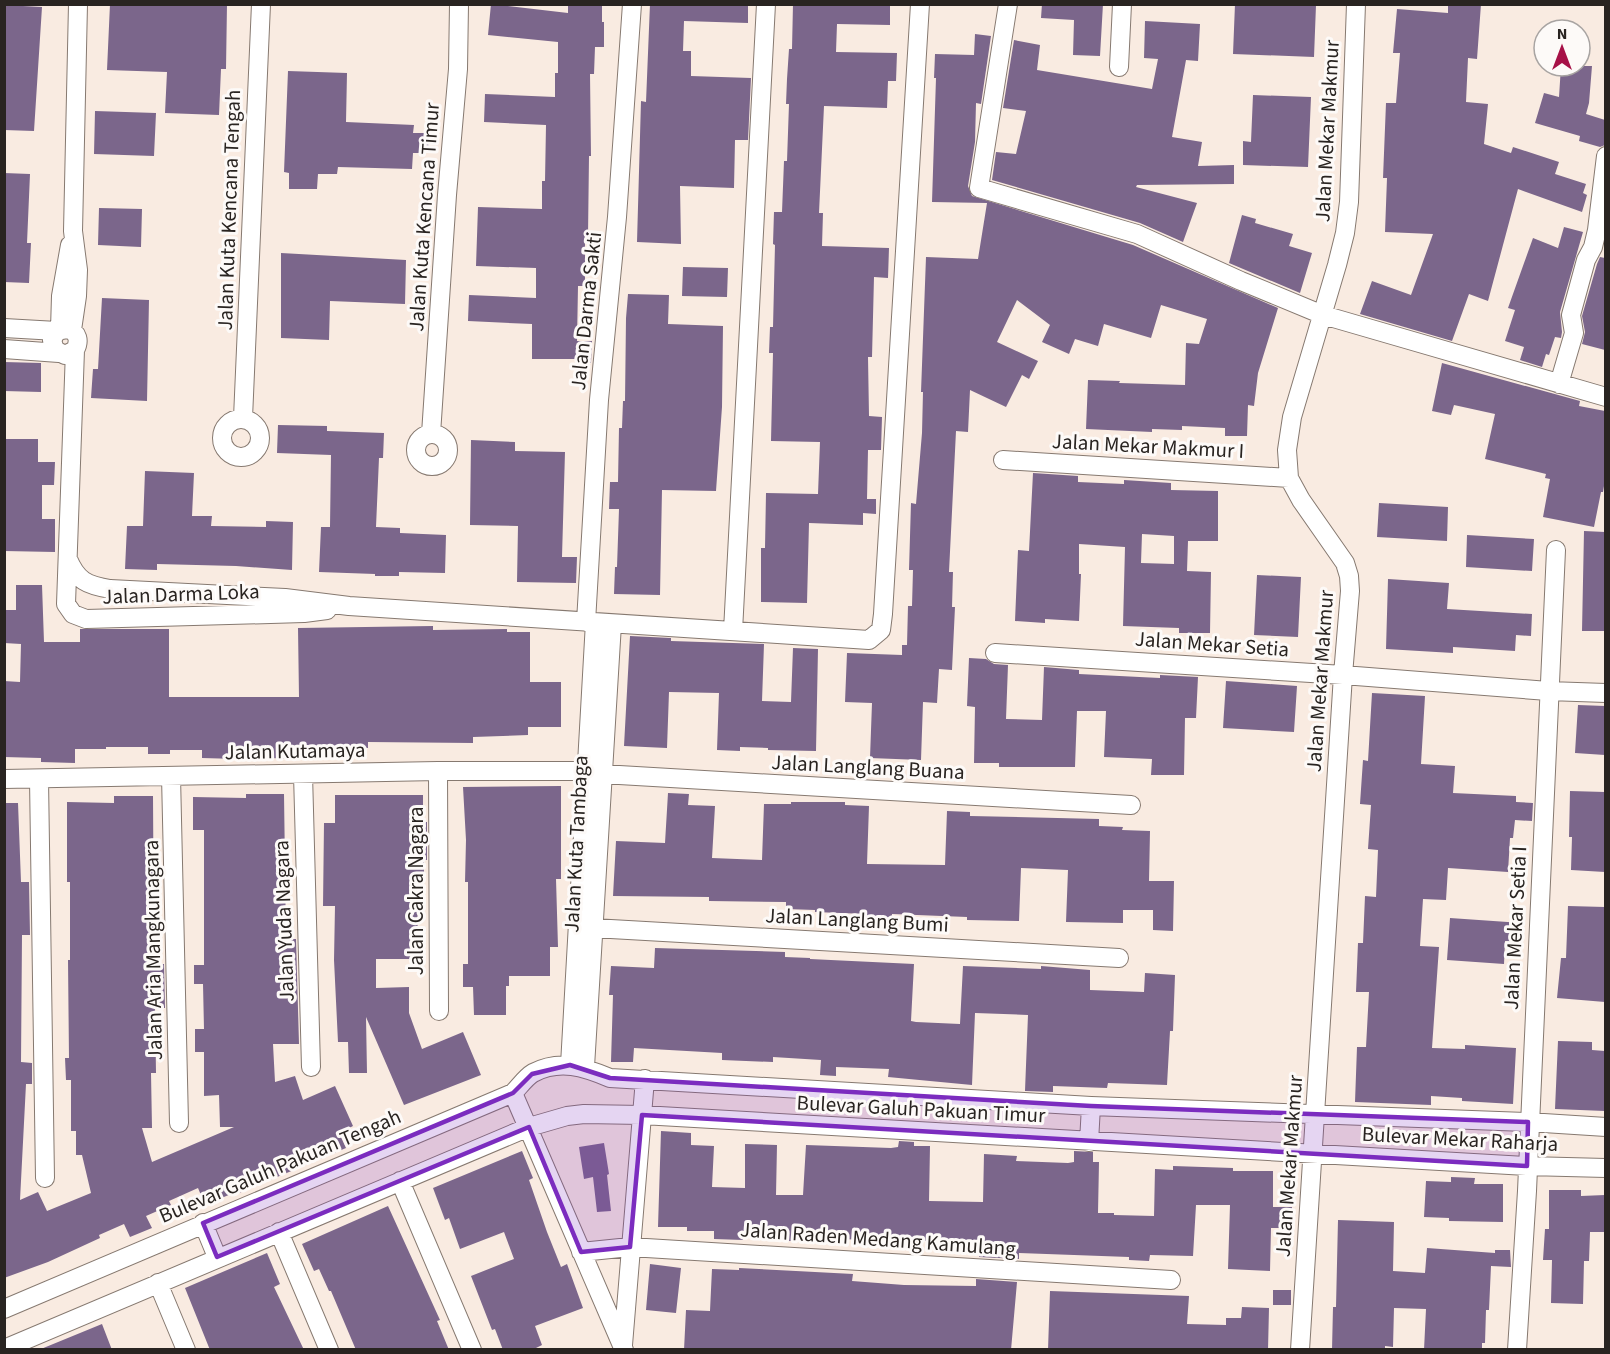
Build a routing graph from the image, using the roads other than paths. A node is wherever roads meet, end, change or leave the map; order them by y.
1 (78, 4) edge
2 (261, 4) edge
3 (459, 4) edge
4 (632, 4) edge
5 (766, 4) edge
6 (920, 4) edge
7 (1008, 4) edge
8 (1122, 4) edge
9 (1356, 4) edge
10 (1119, 67) dead end
11 (1605, 156) edge
12 (1323, 315) junction
13 (4, 328) edge
14 (63, 330) junction
15 (4, 349) edge
16 (67, 352) junction
17 (1559, 384) junction
18 (1605, 397) edge
19 (243, 418) dead end
20 (431, 434) dead end
21 (1004, 460) dead end
22 (1289, 478) junction
23 (1556, 550) dead end
24 (68, 559) junction
25 (349, 606) junction
26 (598, 622) junction
27 (733, 631) junction
28 (995, 653) dead end
29 (1343, 675) junction
30 (1548, 691) junction
31 (1605, 693) edge
32 (438, 771) junction
33 (594, 773) junction
34 (303, 774) junction
35 (171, 776) junction
36 (4, 779) edge
37 (39, 779) junction
38 (1131, 805) dead end
39 (593, 928) junction
40 (1119, 958) dead end
41 (439, 1011) dead end
42 (578, 1066) junction
43 (311, 1067) dead end
44 (645, 1079) junction
45 (513, 1093) junction
46 (1091, 1106) junction
47 (642, 1115) junction
48 (1315, 1115) junction
49 (1528, 1122) junction
50 (179, 1123) dead end
51 (529, 1127) junction
52 (1605, 1127) edge
53 (1089, 1142) junction
54 (1312, 1154) junction
55 (1527, 1166) junction
56 (1605, 1168) edge
57 (45, 1178) dead end
58 (400, 1181) junction
59 (203, 1223) junction
60 (279, 1232) junction
61 (630, 1247) junction
62 (581, 1252) junction
63 (217, 1257) junction
64 (1171, 1280) dead end
65 (158, 1283) junction
66 (4, 1309) edge
67 (35, 1343) edge
68 (4, 1348) edge
69 (623, 1348) edge
70 (186, 1350) edge
71 (329, 1350) edge
72 (472, 1350) edge
73 (1300, 1350) edge
74 (1517, 1350) edge

1 - 14 street
2 - 19 street, Jalan Kuta Kencana Tengah
3 - 20 street, Jalan Kuta Kencana Timur
4 - 26 street, Jalan Darma Sakti
5 - 27 street
6 - 27 street, Jalan Darma Loka
7 - 12 street
8 - 10 street
9 - 12 street, Jalan Mekar Makmur
11 - 17 street
12 - 17 street
12 - 22 street, Jalan Mekar Makmur
13 - 14 street
14 - 16 street, Jalan Darma Loka
15 - 16 street
16 - 24 street, Jalan Darma Loka
17 - 18 street
21 - 22 street, Jalan Mekar Makmur I
22 - 29 street, Jalan Mekar Makmur
23 - 30 street, Jalan Mekar Setia I
24 - 25 street, Jalan Darma Loka
24 - 25 street, Jalan Darma Loka
25 - 26 street, Jalan Darma Loka
26 - 27 street, Jalan Darma Loka
26 - 33 street, Jalan Kuta Tambaga
28 - 29 street, Jalan Mekar Setia
29 - 30 street, Jalan Mekar Setia
29 - 48 street, Jalan Mekar Makmur
30 - 31 street, Jalan Mekar Setia
30 - 49 street, Jalan Mekar Setia I
32 - 33 street, Jalan Kutamaya
32 - 34 street, Jalan Kutamaya
32 - 41 street, Jalan Cakra Nagara
33 - 38 street, Jalan Langlang Buana
33 - 39 street, Jalan Kuta Tambaga
33 - 42 street, Jalan Kuta Tambaga
34 - 35 street, Jalan Kutamaya
34 - 43 street, Jalan Yuda Nagara
35 - 37 street, Jalan Kutamaya
35 - 50 street, Jalan Aria Mangkunagara
36 - 37 street, Jalan Kutamaya
37 - 57 street
39 - 40 street, Jalan Langlang Bumi
39 - 42 street, Jalan Kuta Tambaga
42 - 44 street, Bulevar Galuh Pakuan Timur
42 - 45 street, Bulevar Galuh Pakuan Tengah
44 - 46 street, Bulevar Galuh Pakuan Timur
44 - 47 street
45 - 51 street
45 - 59 street, Bulevar Galuh Pakuan Tengah
46 - 48 street, Bulevar Galuh Pakuan Timur
46 - 53 street
47 - 51 street, Bulevar Galuh Pakuan Timur
47 - 53 street, Bulevar Galuh Pakuan Timur
47 - 61 street
48 - 49 street, Bulevar Mekar Raharja
48 - 54 street, Jalan Mekar Makmur
49 - 52 street, Bulevar Mekar Raharja
49 - 55 street, Jalan Mekar Setia I
51 - 58 street
51 - 62 street
53 - 54 street, Bulevar Galuh Pakuan Timur
54 - 55 street, Bulevar Mekar Raharja
54 - 73 street, Jalan Mekar Makmur
55 - 56 street, Bulevar Mekar Raharja
55 - 74 street, Jalan Mekar Setia I
58 - 60 street
58 - 72 street
59 - 63 street
59 - 66 street, Bulevar Galuh Pakuan Tengah
60 - 63 street
60 - 71 street
61 - 62 street, Jalan Raden Medang Kamulang
61 - 64 street, Jalan Raden Medang Kamulang
61 - 69 street
62 - 69 street
63 - 65 street
65 - 67 street
65 - 70 street
67 - 68 street

